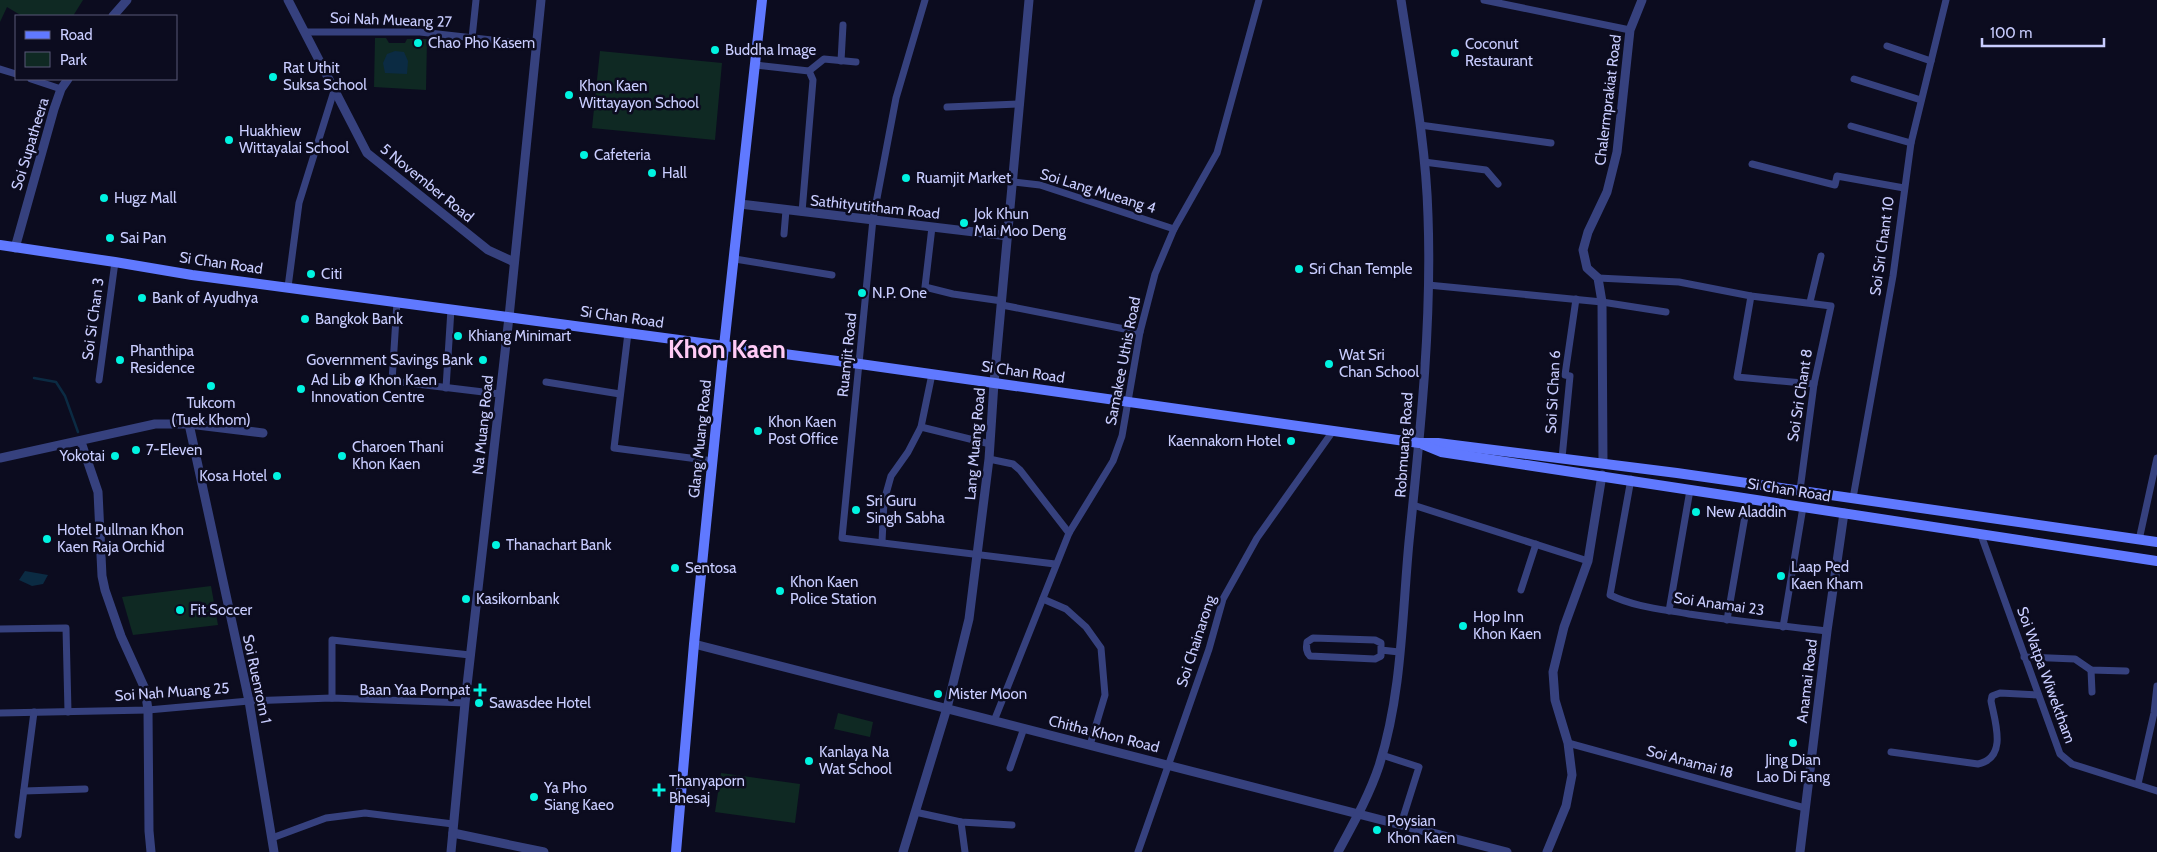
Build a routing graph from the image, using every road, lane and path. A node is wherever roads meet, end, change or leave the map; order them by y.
1 (127, 0) edge
2 (288, 0) edge
3 (476, 0) edge
4 (541, 0) edge
5 (762, 0) edge
6 (924, 0) edge
7 (1029, 0) edge
8 (1259, 0) edge
9 (1401, 0) edge
10 (1484, 0) edge
11 (1642, 0) edge
12 (1946, 0) edge
13 (114, 15) edge
14 (844, 25) dead end
15 (1630, 30) junction
16 (305, 32) junction
17 (472, 38) junction
18 (536, 45) junction
19 (1887, 46) dead end
20 (841, 61) junction
21 (1931, 61) junction
22 (856, 62) dead end
23 (756, 64) junction
24 (0, 69) edge
25 (809, 71) junction
26 (15, 74) edge
27 (1854, 79) dead end
28 (34, 80) edge
29 (67, 80) edge
30 (61, 89) junction
31 (334, 91) junction
32 (1921, 100) junction
33 (1020, 104) junction
34 (947, 107) dead end
35 (1420, 126) junction
36 (1851, 126) dead end
37 (1551, 143) dead end
38 (1911, 143) junction
39 (1424, 162) junction
40 (1752, 164) dead end
41 (1013, 182) junction
42 (1498, 184) dead end
43 (1904, 188) junction
44 (740, 204) junction
45 (786, 210) junction
46 (802, 212) junction
47 (873, 219) junction
48 (932, 227) junction
49 (1174, 229) junction
50 (784, 234) dead end
51 (1008, 236) junction
52 (0, 246) edge
53 (15, 248) junction
54 (1821, 256) dead end
55 (735, 259) junction
56 (115, 262) junction
57 (514, 262) junction
58 (832, 275) dead end
59 (1598, 278) junction
60 (1428, 285) junction
61 (288, 287) junction
62 (1751, 296) junction
63 (1576, 299) junction
64 (397, 302) junction
65 (1602, 302) junction
66 (1810, 302) junction
67 (1002, 303) junction
68 (451, 309) junction
69 (1666, 312) dead end
70 (509, 317) junction
71 (1140, 332) junction
72 (628, 333) junction
73 (724, 346) junction
74 (860, 364) junction
75 (932, 374) junction
76 (99, 380) dead end
77 (546, 382) dead end
78 (994, 383) junction
79 (1814, 384) junction
80 (446, 388) junction
81 (500, 394) junction
82 (620, 394) junction
83 (1127, 402) junction
84 (189, 424) junction
85 (921, 427) junction
86 (1333, 431) junction
87 (263, 432) dead end
88 (82, 442) junction
89 (1418, 443) junction
90 (990, 444) junction
91 (0, 458) edge
92 (1562, 458) junction
93 (2157, 458) edge
94 (988, 459) junction
95 (713, 461) junction
96 (1604, 463) junction
97 (1677, 472) junction
98 (1602, 475) junction
99 (1630, 480) junction
100 (1675, 487) junction
101 (1690, 490) junction
102 (1800, 490) junction
103 (1850, 497) junction
104 (1748, 499) junction
105 (1413, 505) junction
106 (1803, 507) junction
107 (1844, 514) junction
108 (2074, 530) junction
109 (1069, 533) junction
110 (1980, 535) junction
111 (2140, 540) junction
112 (882, 542) junction
113 (2157, 542) edge
114 (1536, 544) junction
115 (2071, 548) junction
116 (977, 554) junction
117 (1588, 561) junction
118 (2157, 561) edge
119 (1056, 564) junction
120 (1521, 590) dead end
121 (1043, 600) junction
122 (1669, 611) junction
123 (1727, 620) junction
124 (1783, 626) junction
125 (0, 628) edge
126 (1827, 631) junction
127 (694, 644) junction
128 (1381, 650) junction
129 (1399, 652) junction
130 (470, 655) junction
131 (2024, 657) junction
132 (2091, 670) junction
133 (2126, 671) dead end
134 (2157, 686) edge
135 (2092, 692) dead end
136 (2038, 695) junction
137 (332, 698) junction
138 (249, 701) junction
139 (465, 704) junction
140 (947, 708) junction
141 (148, 710) junction
142 (34, 712) junction
143 (68, 712) junction
144 (0, 713) edge
145 (994, 721) junction
146 (1024, 728) junction
147 (1568, 743) junction
148 (1090, 745) junction
149 (1891, 752) dead end
150 (1382, 755) junction
151 (1168, 764) junction
152 (1010, 768) dead end
153 (2138, 784) junction
154 (85, 789) dead end
155 (2157, 791) edge
156 (24, 792) junction
157 (1805, 808) junction
158 (915, 812) junction
159 (1359, 813) junction
160 (961, 822) junction
161 (1401, 824) junction
162 (1012, 825) dead end
163 (453, 828) junction
164 (18, 835) dead end
165 (272, 838) junction
166 (151, 852) edge
167 (274, 852) edge
168 (451, 852) edge
169 (544, 852) edge
170 (676, 852) edge
171 (903, 852) edge
172 (965, 852) edge
173 (1138, 852) edge
174 (1338, 852) edge
175 (1507, 852) edge
176 (1547, 852) edge
177 (1800, 852) edge

1 - 13 street
2 - 16 street, 5 November Road
3 - 17 street
4 - 18 street, Na Muang Road
5 - 23 main road, Glang Muang Road
6 - 47 street, Ruamjit Road
7 - 33 street, Lang Muang Road
8 - 49 street, Samakee Uthis Road
9 - 35 street, Robmuang Road
10 - 15 street
11 - 15 street, Chalermprakiat Road
12 - 21 street, Soi Sri Chant 10
14 - 20 street
15 - 59 street, Chalermprakiat Road
16 - 17 street, Soi Nah Mueang 27
16 - 31 street, 5 November Road
17 - 18 street, Soi Nah Mueang 27
18 - 57 street, Na Muang Road
19 - 21 street
20 - 22 street
20 - 25 street
21 - 32 street, Soi Sri Chant 10
23 - 25 street
23 - 44 main road, Glang Muang Road
24 - 26 street
25 - 46 street
27 - 32 street
28 - 30 street
29 - 30 street, Soi Supatheera
30 - 53 street, Soi Supatheera
31 - 57 street, 5 November Road
31 - 61 street
32 - 38 street, Soi Sri Chant 10
33 - 34 street
33 - 41 street, Lang Muang Road
35 - 37 street
35 - 39 street, Robmuang Road
36 - 38 street
38 - 43 street, Soi Sri Chant 10
39 - 42 street
39 - 60 street, Robmuang Road
40 - 43 street
41 - 49 street, Soi Lang Mueang 4
41 - 51 street, Lang Muang Road
43 - 103 street, Soi Sri Chant 10
44 - 45 street, Sathityutitham Road
44 - 55 main road, Glang Muang Road
45 - 46 street, Sathityutitham Road
45 - 50 street
46 - 47 street, Sathityutitham Road
47 - 48 street, Sathityutitham Road
47 - 74 street, Ruamjit Road
48 - 51 street, Sathityutitham Road
48 - 67 street
49 - 71 street, Samakee Uthis Road
51 - 67 street, Lang Muang Road
52 - 53 main road, Si Chan Road
53 - 56 main road, Si Chan Road
54 - 66 street
55 - 58 street
55 - 73 main road, Glang Muang Road
56 - 61 main road, Si Chan Road
56 - 76 street, Soi Si Chan 3
57 - 70 street, Na Muang Road
59 - 62 street
59 - 65 street, Chalermprakiat Road
60 - 63 street
60 - 89 street, Robmuang Road
61 - 64 main road, Si Chan Road
62 - 66 street
62 - 79 street
63 - 65 street
63 - 92 street, Soi Si Chan 6
64 - 68 main road, Si Chan Road
64 - 80 street
65 - 69 street
65 - 96 street, Chalermprakiat Road
66 - 79 street, Soi Sri Chant 8
67 - 71 street
67 - 78 street, Lang Muang Road
68 - 70 main road, Si Chan Road
68 - 80 street
70 - 72 main road, Si Chan Road
70 - 81 street, Na Muang Road
71 - 83 street, Samakee Uthis Road
72 - 73 main road, Si Chan Road
72 - 82 street
73 - 74 main road, Si Chan Road
73 - 95 main road, Glang Muang Road
74 - 75 main road, Si Chan Road
74 - 112 street, Ruamjit Road
75 - 78 main road, Si Chan Road
75 - 85 street
77 - 82 street
78 - 83 main road, Si Chan Road
78 - 90 street, Lang Muang Road
79 - 102 street, Soi Sri Chant 8
80 - 81 street
81 - 130 street, Na Muang Road
82 - 95 street
83 - 86 main road, Si Chan Road
83 - 109 street, Samakee Uthis Road
84 - 87 street
84 - 88 street
84 - 138 street, Soi Ruenrom 1
85 - 90 street
85 - 112 street
86 - 89 main road, Si Chan Road
86 - 151 street, Soi Chainarong
88 - 91 street
88 - 141 street
89 - 92 main road, Si Chan Road
89 - 98 main road, Si Chan Road
89 - 105 street, Robmuang Road
90 - 94 street, Lang Muang Road
92 - 96 main road, Si Chan Road
93 - 111 street
94 - 109 street
94 - 116 street, Lang Muang Road
95 - 127 main road, Glang Muang Road
96 - 97 main road, Si Chan Road
97 - 100 main road
97 - 102 main road, Si Chan Road
98 - 99 main road, Si Chan Road
98 - 117 street
99 - 100 main road, Si Chan Road
99 - 122 street, Soi Anamai 23
100 - 101 main road, Si Chan Road
101 - 104 main road, Si Chan Road
101 - 122 street
102 - 103 main road, Si Chan Road
103 - 107 main road
103 - 108 main road, Si Chan Road
104 - 106 main road, Si Chan Road
104 - 123 street
105 - 114 street
105 - 129 street, Robmuang Road
106 - 107 main road, Si Chan Road
106 - 124 street
107 - 110 main road, Si Chan Road
107 - 126 street, Anamai Road
108 - 111 main road, Si Chan Road
108 - 115 main road
109 - 119 street, Samakee Uthis Road
110 - 115 main road, Si Chan Road
110 - 131 street, Soi Watpa Wiwektham
111 - 113 main road, Si Chan Road
112 - 116 street
114 - 117 street
114 - 120 street
115 - 118 main road, Si Chan Road
116 - 119 street
116 - 140 street, Lang Muang Road
117 - 147 street
119 - 121 street, Samakee Uthis Road
121 - 145 street, Samakee Uthis Road
121 - 148 street
122 - 123 street, Soi Anamai 23
123 - 124 street, Soi Anamai 23
124 - 126 street, Soi Anamai 23
125 - 143 street
126 - 157 street, Anamai Road
127 - 140 street, Chitha Khon Road
127 - 170 main road, Glang Muang Road
128 - 128 street
128 - 129 street
129 - 150 street, Robmuang Road
130 - 137 street
130 - 139 street, Na Muang Road
131 - 132 street
131 - 136 street, Soi Watpa Wiwektham
132 - 133 street
132 - 135 street
134 - 153 street
136 - 149 street
136 - 153 street, Soi Watpa Wiwektham
137 - 138 street, Soi Nah Muang 25
137 - 139 street, Soi Nah Muang 25
138 - 141 street, Soi Nah Muang 25
138 - 165 street, Soi Ruenrom 1
139 - 163 street, Na Muang Road
140 - 145 street, Chitha Khon Road
140 - 158 street, Lang Muang Road
141 - 143 street, Soi Nah Muang 25
141 - 166 street
142 - 143 street, Soi Nah Muang 25
142 - 144 street, Soi Nah Muang 25
142 - 156 street
145 - 146 street, Chitha Khon Road
146 - 148 street, Chitha Khon Road
146 - 152 street
147 - 157 street, Soi Anamai 18
147 - 176 street
148 - 151 street, Chitha Khon Road
150 - 159 street, Robmuang Road
150 - 161 street
151 - 159 street, Chitha Khon Road
151 - 173 street, Soi Chainarong
153 - 155 street, Soi Watpa Wiwektham
154 - 156 street
156 - 164 street
157 - 177 street, Anamai Road
158 - 160 street
158 - 171 street, Lang Muang Road
159 - 161 street, Chitha Khon Road
159 - 174 street, Robmuang Road
160 - 162 street
160 - 172 street
161 - 175 street, Chitha Khon Road
163 - 165 street
163 - 168 street, Na Muang Road
163 - 169 street
165 - 167 street, Soi Ruenrom 1

